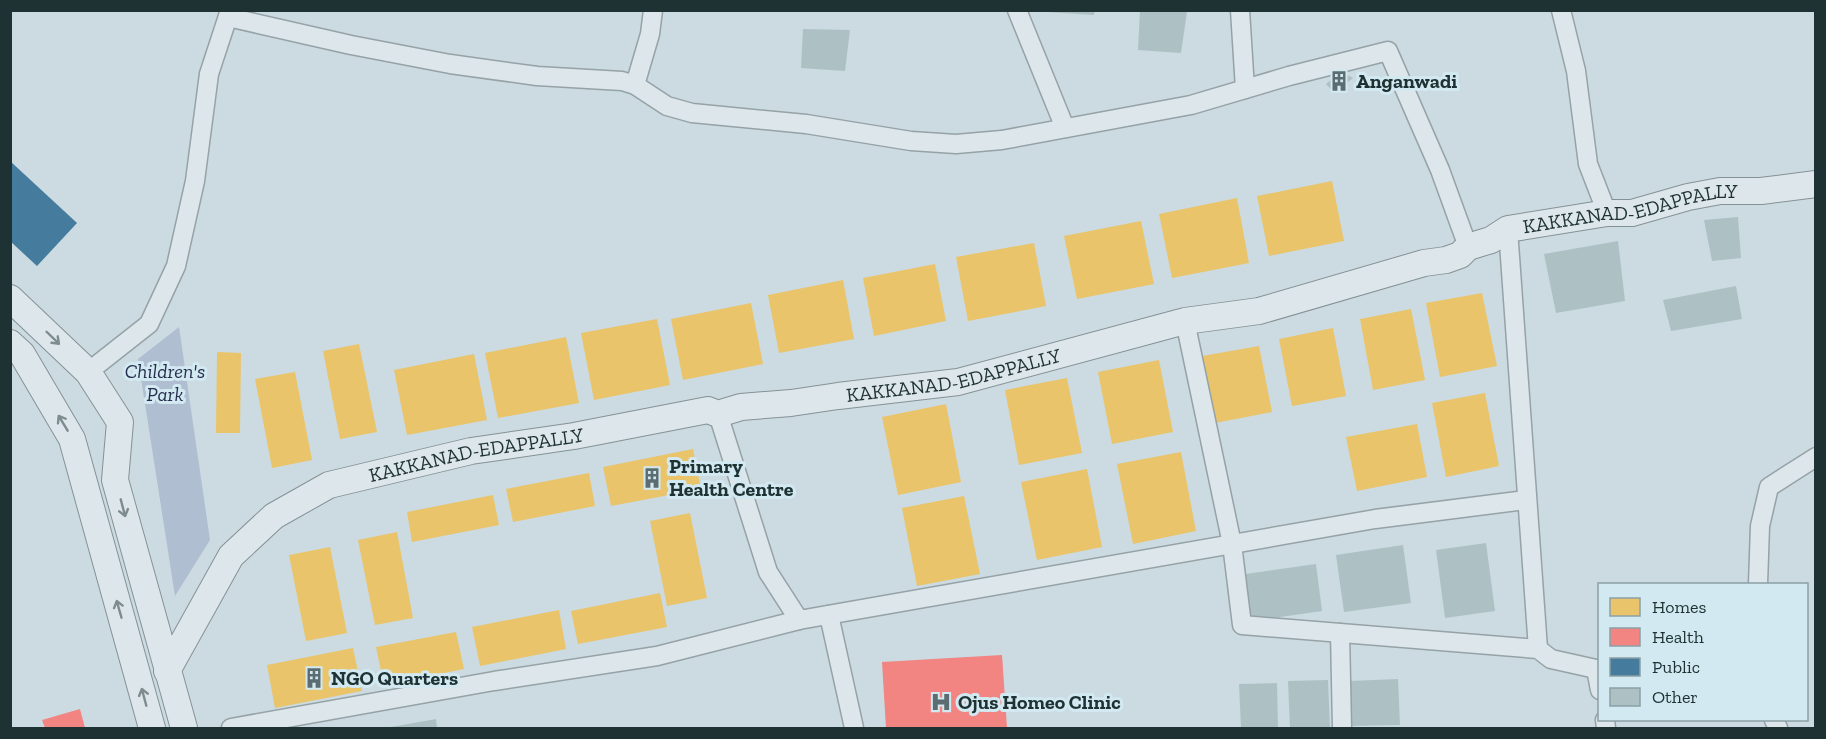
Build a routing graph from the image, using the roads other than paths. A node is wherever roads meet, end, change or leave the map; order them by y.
1 (653, 10) edge
2 (1017, 10) edge
3 (1239, 10) edge
4 (1561, 10) edge
5 (229, 14) edge
6 (635, 86) junction
7 (1245, 89) junction
8 (1065, 128) junction
9 (1815, 184) edge
10 (1607, 213) junction
11 (1508, 229) junction
12 (1468, 247) junction
13 (10, 298) edge
14 (1185, 321) junction
15 (10, 343) edge
16 (88, 372) junction
17 (718, 414) junction
18 (1815, 457) edge
19 (1526, 500) junction
20 (1232, 544) junction
21 (1758, 583) edge
22 (829, 615) junction
23 (799, 620) junction
24 (1340, 633) junction
25 (1538, 650) junction
26 (1598, 669) edge
27 (167, 671) junction
28 (152, 729) edge
29 (184, 729) edge
30 (231, 729) edge
31 (854, 729) edge
32 (1342, 729) edge

1 - 6 street
2 - 8 street
3 - 7 street
4 - 10 street
5 - 6 street
5 - 16 street
6 - 8 street
7 - 8 street
7 - 12 street
9 - 10 street, KAKKANAD-EDAPPALLY
10 - 11 street, KAKKANAD-EDAPPALLY
11 - 12 street, KAKKANAD-EDAPPALLY
11 - 19 street
12 - 14 street, KAKKANAD-EDAPPALLY
13 -> 16 street
14 - 17 street, KAKKANAD-EDAPPALLY
14 - 20 street
28 -> 15 street
16 -> 27 street
17 - 23 street
17 - 27 street, KAKKANAD-EDAPPALLY
18 - 21 street
19 - 20 street
19 - 25 street
20 - 22 street
20 - 24 street
22 - 23 street
22 - 31 street
23 - 30 street
24 - 25 street
24 - 32 street
25 - 26 street
27 - 29 street

